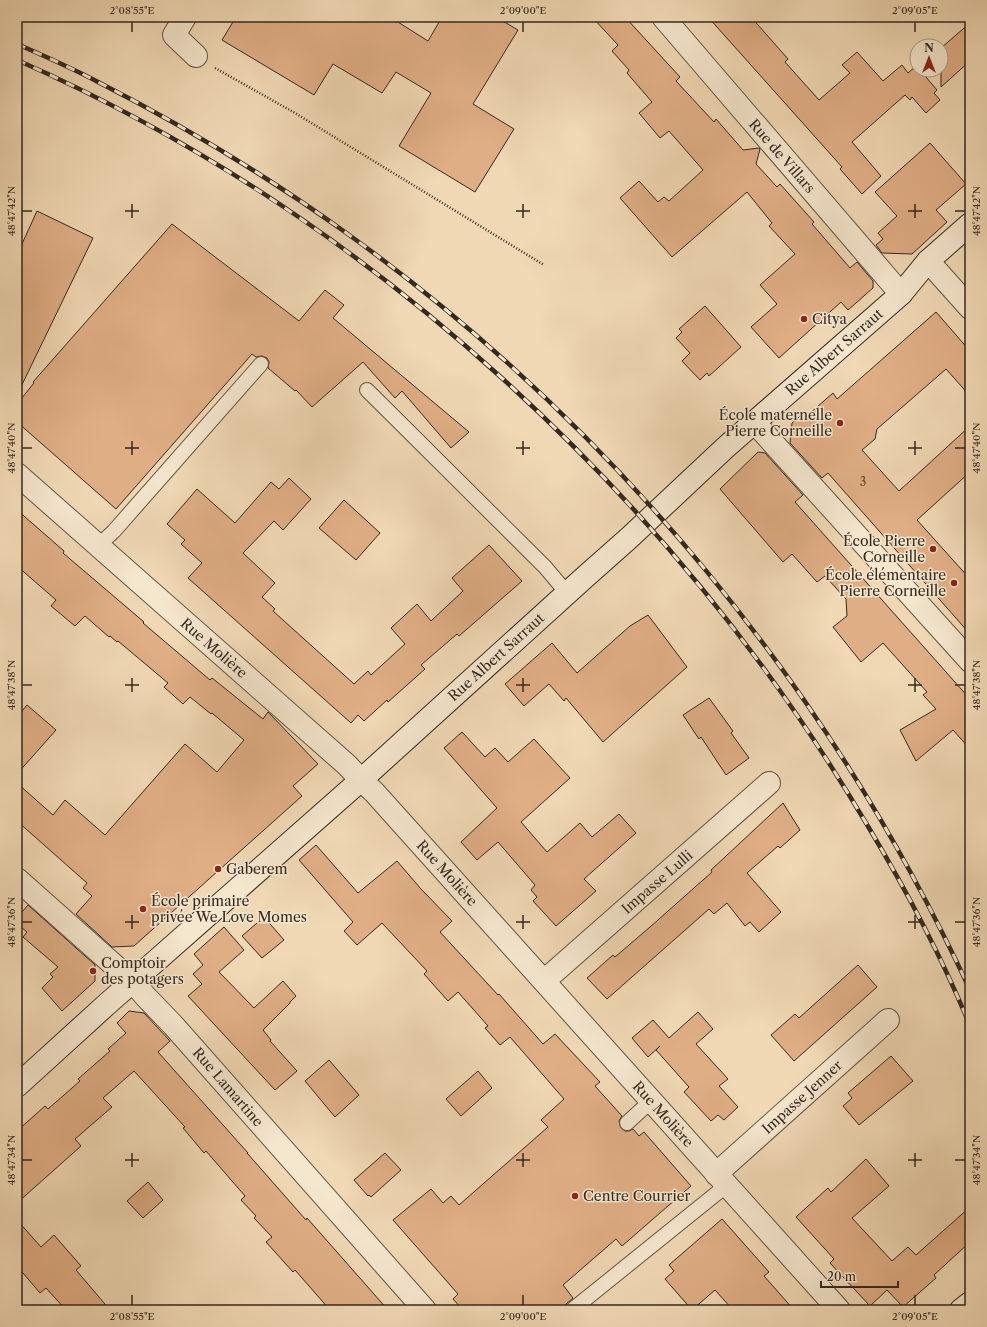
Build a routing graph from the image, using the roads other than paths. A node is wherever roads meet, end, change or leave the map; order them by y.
1 (185, 17) edge
2 (663, 17) edge
3 (196, 56) road end
4 (970, 224) edge
5 (928, 261) junction
6 (901, 294) junction
7 (970, 308) edge
8 (261, 364) dead end
9 (367, 390) dead end
10 (755, 423) junction
11 (17, 474) edge
12 (98, 546) junction
13 (567, 593) junction
14 (970, 661) edge
15 (361, 780) junction
16 (769, 783) dead end
17 (17, 880) edge
18 (544, 981) junction
19 (133, 982) junction
20 (888, 1020) dead end
21 (17, 1086) edge
22 (651, 1101) junction
23 (627, 1123) dead end
24 (722, 1180) junction
25 (970, 1303) edge
26 (425, 1310) edge
27 (572, 1310) edge
28 (839, 1310) edge
29 (962, 1310) edge

1 - 3 street
2 - 6 street, Rue de Villars
4 - 5 street, Rue Albert Sarraut
5 - 6 street, Rue Albert Sarraut
5 - 7 street
6 - 10 street, Rue Albert Sarraut
8 - 12 lane
9 - 13 lane
10 - 13 street, Rue Albert Sarraut
10 - 14 street
11 - 12 street, Rue Molière
12 - 15 street, Rue Molière
13 - 15 street, Rue Albert Sarraut
15 - 18 street, Rue Molière
15 - 19 street, Rue Albert Sarraut
16 - 18 street, Impasse Lulli
17 - 19 street, Rue Lamartine
18 - 22 street, Rue Molière
19 - 21 street, Rue Albert Sarraut
19 - 26 street, Rue Lamartine
20 - 24 street, Impasse Jenner
22 - 23 lane
22 - 24 street, Rue Molière
24 - 27 lane
24 - 28 street, Rue Molière
25 - 29 street

